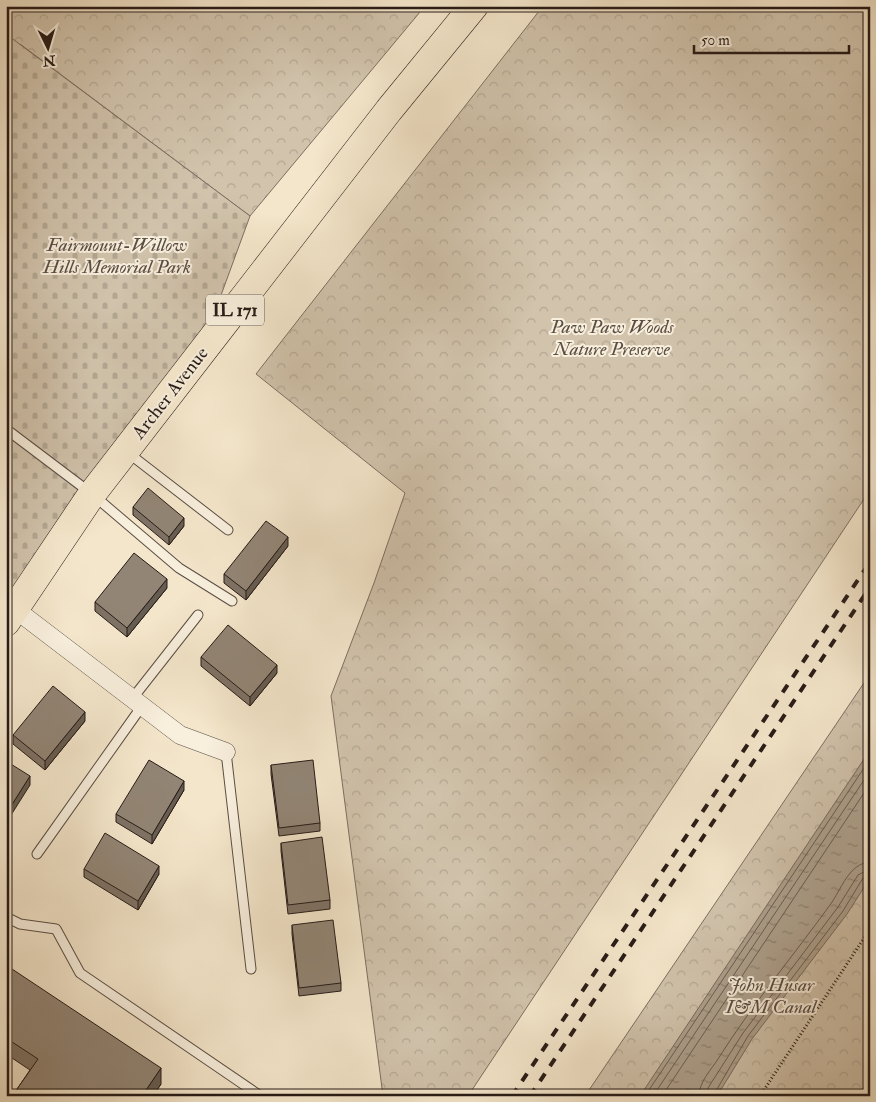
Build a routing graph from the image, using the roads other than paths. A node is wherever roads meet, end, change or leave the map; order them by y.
1 (474, 6) edge
2 (6, 429) edge
3 (125, 451) junction
4 (92, 494) junction
5 (228, 530) dead end
6 (232, 601) dead end
7 (11, 615) edge
8 (198, 615) dead end
9 (137, 702) junction
10 (226, 752) joint
11 (37, 854) dead end
12 (6, 918) edge
13 (251, 969) dead end
14 (259, 1095) edge

1 - 3 main road, Archer Avenue / IL 171
2 - 4 lane
3 - 4 main road, Archer Avenue / IL 171
3 - 5 lane
4 - 6 lane
4 - 7 main road, Archer Avenue / IL 171
7 - 9 street
8 - 9 lane
9 - 10 street
9 - 11 lane
10 - 13 lane
12 - 14 lane

